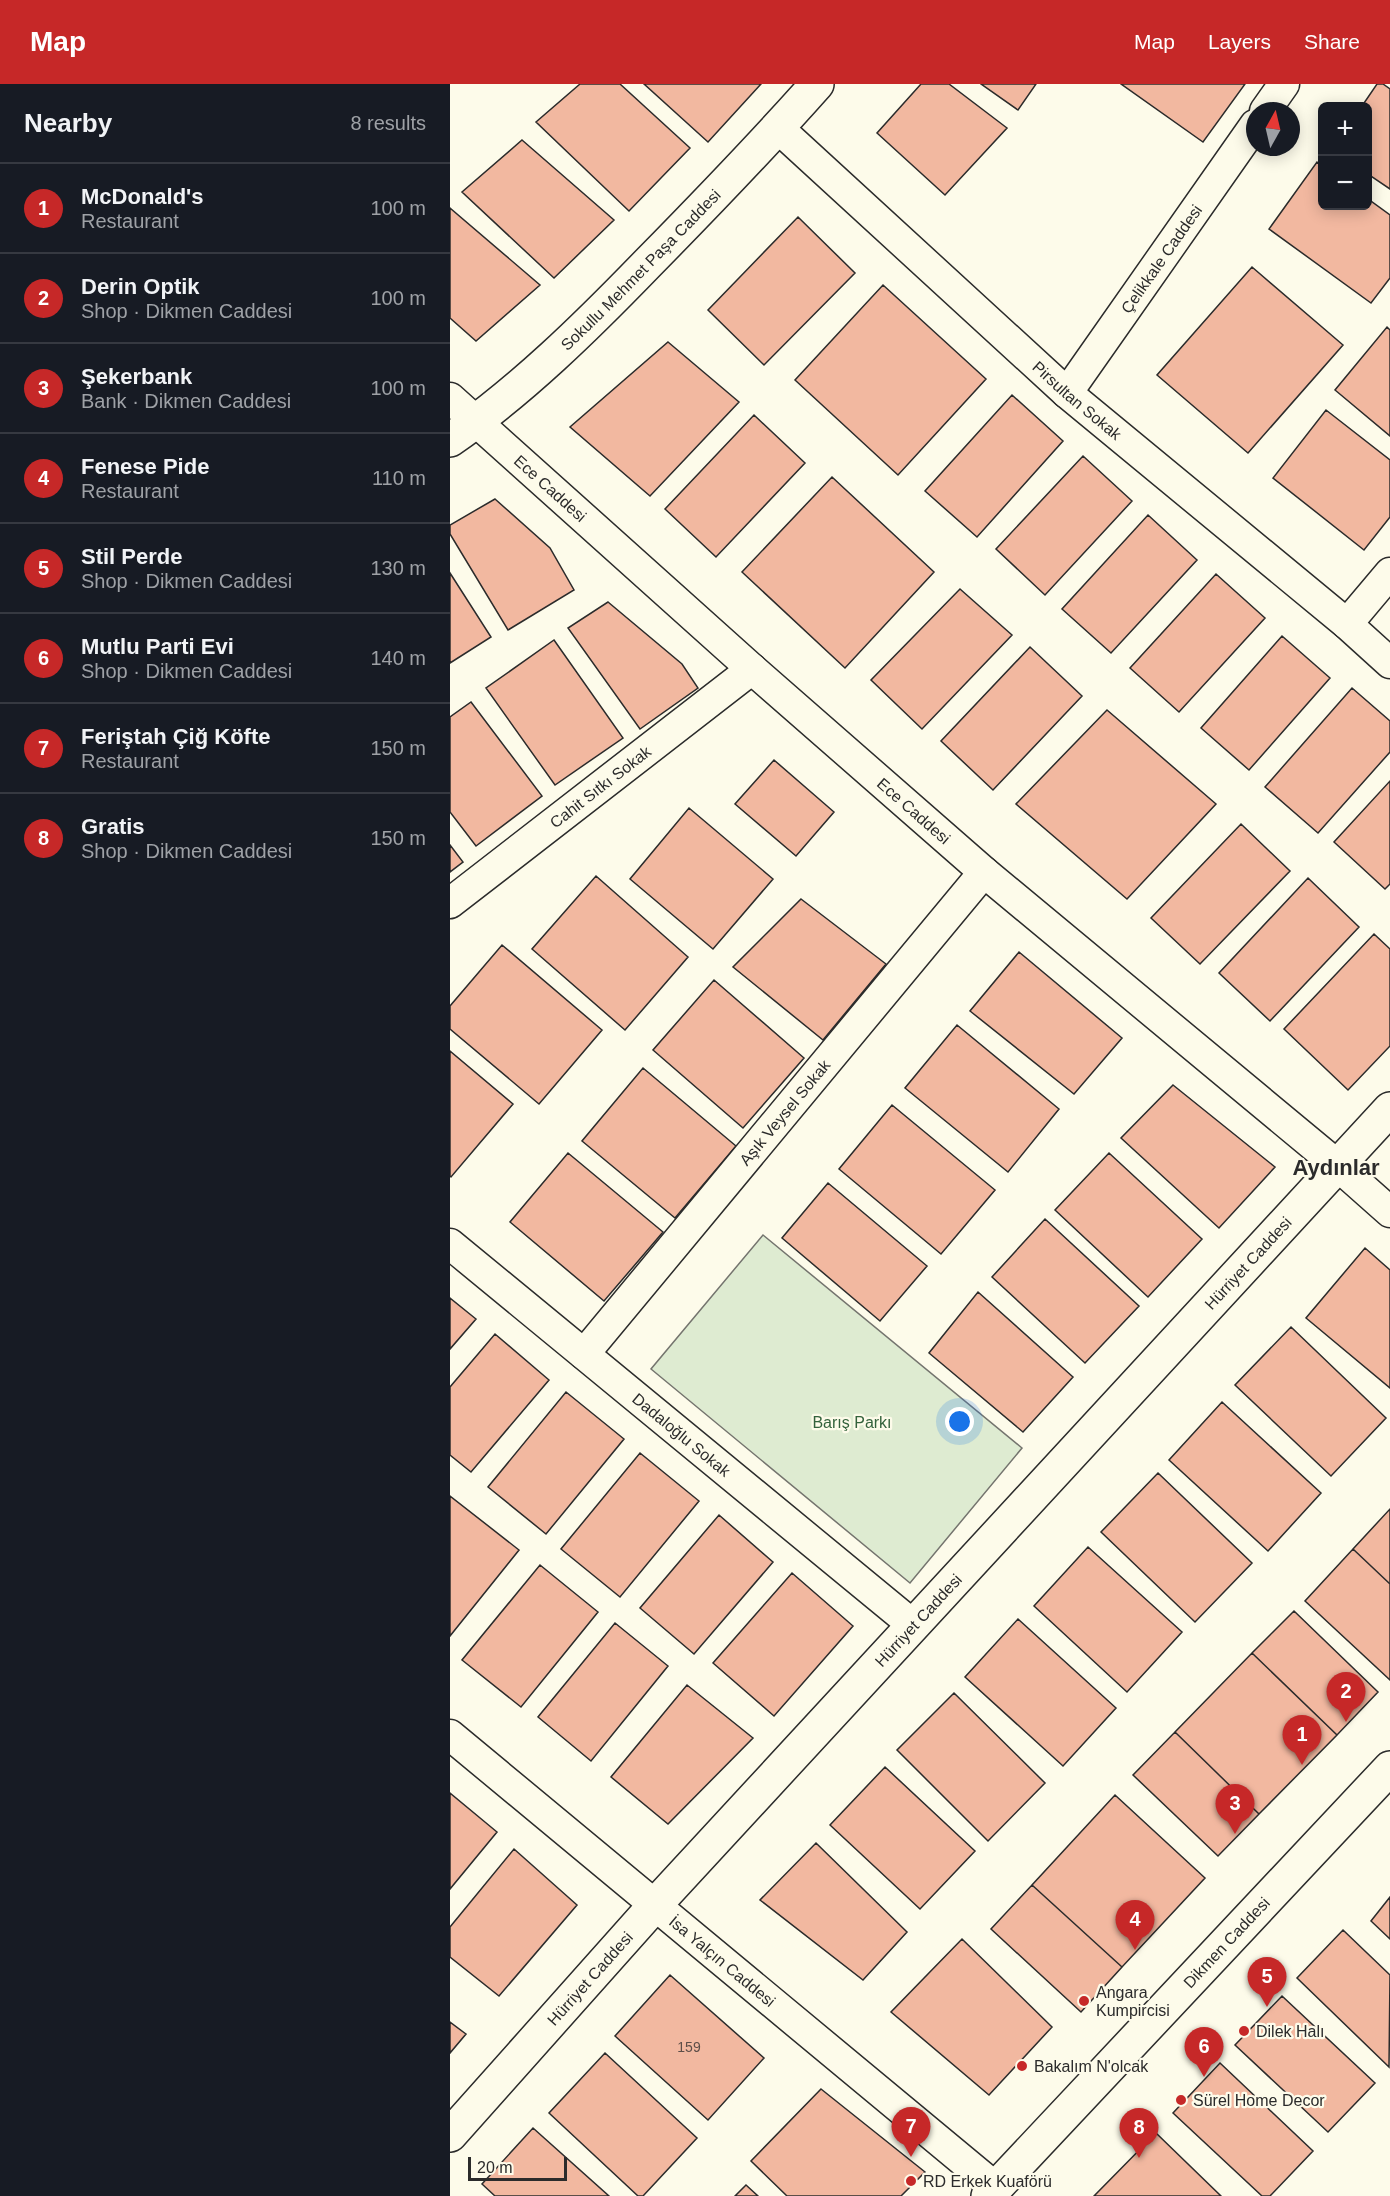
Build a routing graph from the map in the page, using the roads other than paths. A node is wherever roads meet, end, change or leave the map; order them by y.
1 (816, 84) edge
2 (1284, 84) edge
3 (1271, 102) edge
4 (777, 126) junction
5 (1246, 138) edge
6 (1067, 393) junction
7 (450, 398) edge
8 (477, 422) junction
9 (450, 440) edge
10 (1390, 573) edge
11 (1347, 624) junction
12 (1390, 663) edge
13 (752, 669) junction
14 (984, 872) junction
15 (450, 903) edge
16 (1390, 1110) edge
17 (1337, 1165) junction
18 (1390, 1212) edge
19 (450, 1244) edge
20 (584, 1354) junction
21 (913, 1625) junction
22 (450, 1736) edge
23 (1390, 1768) edge
24 (655, 1905) junction
25 (450, 2135) edge
26 (992, 2192) edge

1 - 4 street, Sokullu Mehmet Paşa Caddesi
2 - 3 street
4 - 6 street, Pirsultan Sokak
4 - 8 street, Sokullu Mehmet Paşa Caddesi
5 - 6 street, Çelikkale Caddesi
6 - 11 street, Pirsultan Sokak
7 - 8 street, Ece Caddesi
8 - 9 street, Sokullu Mehmet Paşa Caddesi
8 - 13 street, Ece Caddesi
10 - 11 street
11 - 12 street, Pirsultan Sokak
13 - 14 street, Ece Caddesi
13 - 15 street, Cahit Sıtkı Sokak
14 - 17 street, Ece Caddesi
14 - 20 street, Aşık Veysel Sokak
16 - 17 street, Hürriyet Caddesi
17 - 18 street, Ece Caddesi
17 - 21 street, Hürriyet Caddesi
19 - 20 street, Dadaloğlu Sokak
20 - 21 street, Dadaloğlu Sokak
21 - 24 street, Hürriyet Caddesi
22 - 24 street, İsa Yalçın Caddesi
23 - 26 street, Dikmen Caddesi
24 - 25 street, Hürriyet Caddesi
24 - 26 street, İsa Yalçın Caddesi

